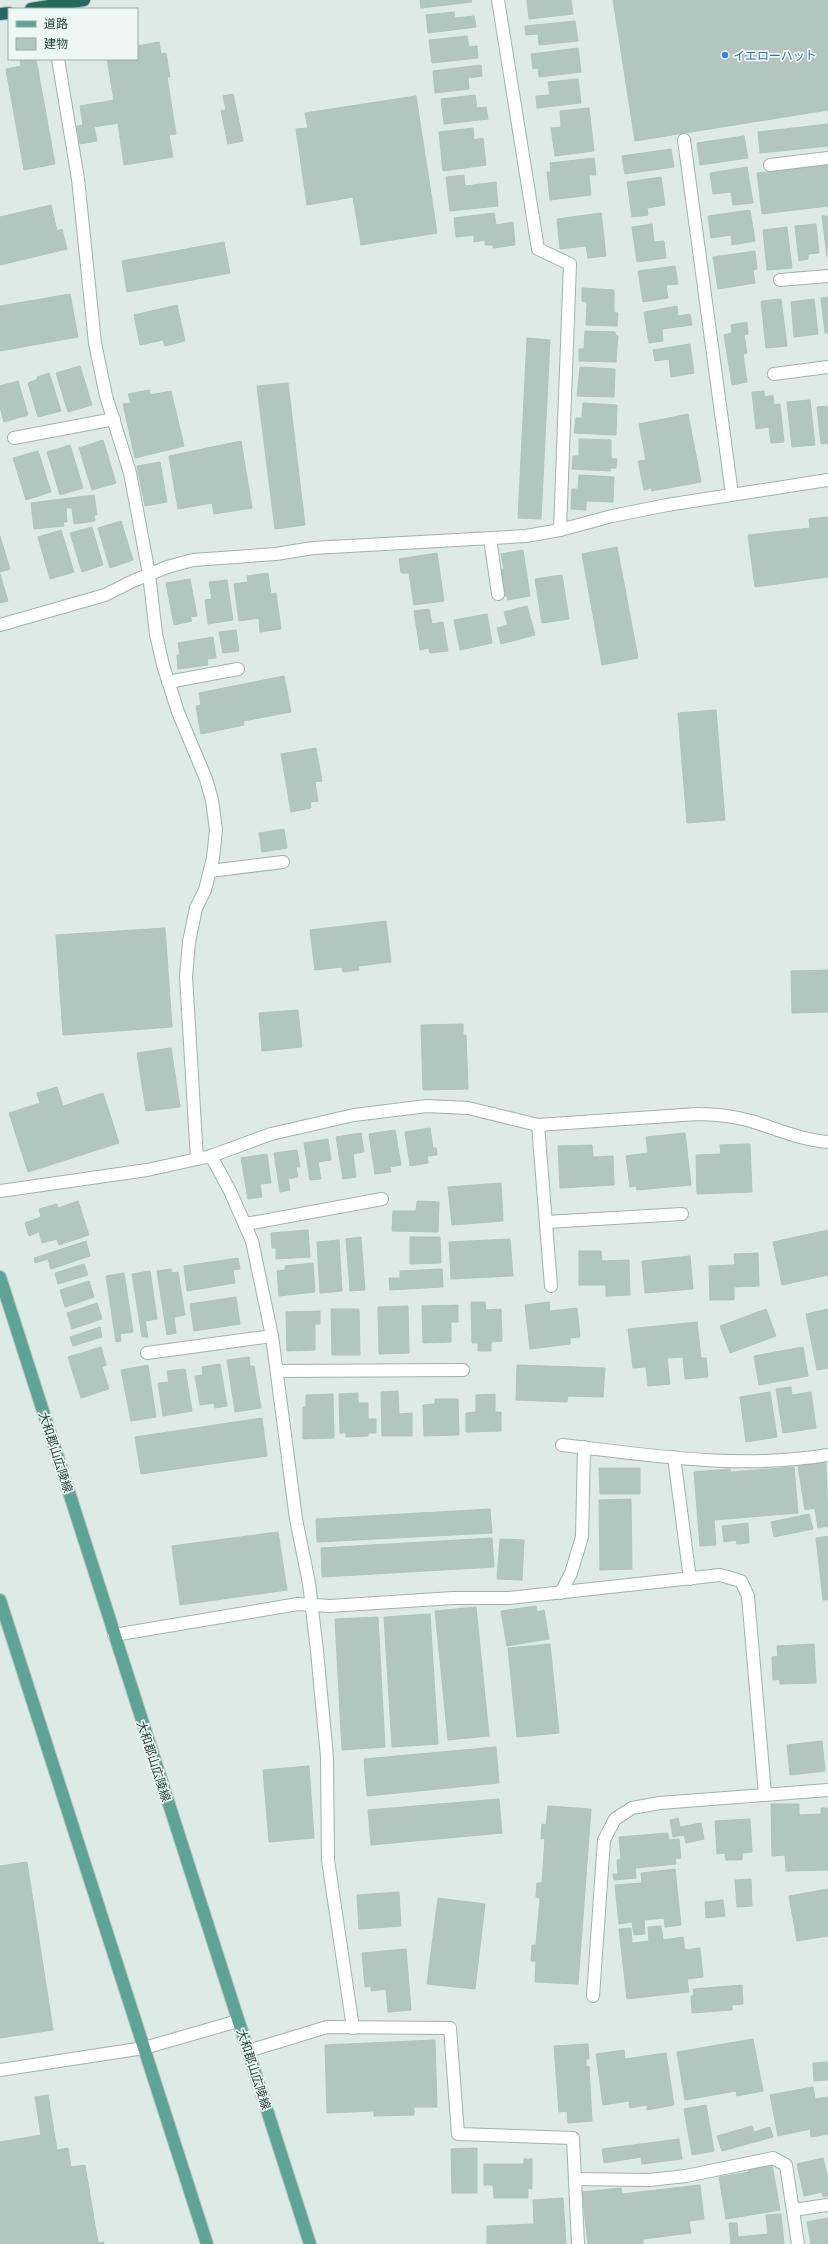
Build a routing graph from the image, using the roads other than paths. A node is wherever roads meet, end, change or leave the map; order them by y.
1 (84, 0) edge
2 (498, 0) edge
3 (50, 7) edge
4 (58, 60) edge
5 (684, 140) dead end
6 (828, 158) edge
7 (770, 165) dead end
8 (828, 276) edge
9 (780, 280) dead end
10 (828, 367) edge
11 (774, 374) dead end
12 (114, 419) junction
13 (14, 438) dead end
14 (828, 480) edge
15 (732, 494) junction
16 (560, 530) junction
17 (490, 538) junction
18 (149, 574) junction
19 (498, 594) dead end
20 (0, 625) edge
21 (238, 669) dead end
22 (168, 682) junction
23 (282, 862) dead end
24 (210, 871) junction
25 (538, 1125) junction
26 (828, 1142) edge
27 (211, 1156) junction
28 (197, 1159) junction
29 (0, 1192) edge
30 (382, 1199) dead end
31 (682, 1214) dead end
32 (546, 1222) junction
33 (246, 1224) junction
34 (0, 1277) edge
35 (551, 1286) dead end
36 (272, 1336) junction
37 (147, 1353) dead end
38 (462, 1370) dead end
39 (277, 1371) junction
40 (562, 1445) dead end
41 (584, 1448) junction
42 (828, 1455) edge
43 (674, 1457) junction
44 (690, 1579) junction
45 (560, 1593) junction
46 (0, 1600) edge
47 (312, 1605) junction
48 (114, 1635) junction
49 (828, 1790) edge
50 (765, 1794) junction
51 (593, 1996) dead end
52 (238, 2021) junction
53 (353, 2028) junction
54 (144, 2048) junction
55 (248, 2051) junction
56 (0, 2070) edge
57 (575, 2179) junction
58 (828, 2204) edge
59 (793, 2210) junction
60 (207, 2244) edge
61 (310, 2244) edge
62 (578, 2244) edge
63 (798, 2244) edge

1 - 3 highway
2 - 16 street
4 - 12 street
5 - 15 street
6 - 7 street
8 - 9 street
10 - 11 street
12 - 13 street
12 - 18 street
14 - 15 street
15 - 16 street
16 - 17 street
17 - 18 street
17 - 19 street
18 - 20 street
18 - 22 street
21 - 22 street
22 - 24 street
23 - 24 street
24 - 28 street
25 - 26 street
25 - 27 street
25 - 32 street
27 - 28 street
27 - 33 street
28 - 29 street
30 - 33 street
31 - 32 street
32 - 35 street
33 - 36 street
34 - 48 main road, 大和郡山広陵線
36 - 37 street
36 - 39 street
38 - 39 street
39 - 47 street
40 - 41 street
41 - 43 street
41 - 45 street
42 - 43 street
43 - 44 street
44 - 45 street
44 - 50 street
45 - 47 street
46 - 54 main road
47 - 48 street
47 - 53 street
48 - 52 main road, 大和郡山広陵線
49 - 50 street
50 - 51 street
52 - 54 street
52 - 55 main road, 大和郡山広陵線
53 - 55 street
53 - 57 street
54 - 56 street
54 - 60 main road
55 - 61 main road, 大和郡山広陵線
57 - 59 street
57 - 62 street
58 - 59 street
59 - 63 street

